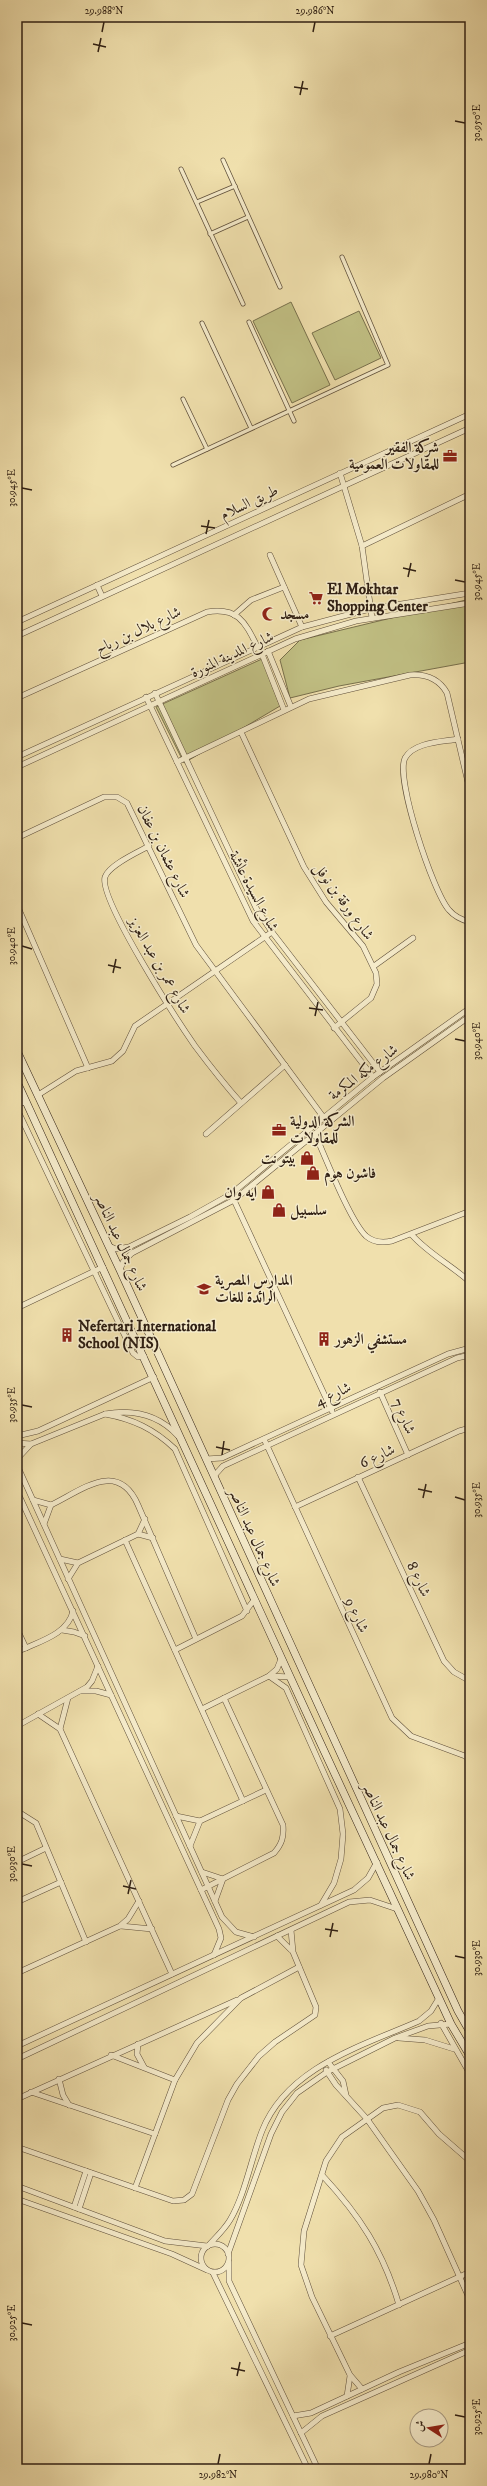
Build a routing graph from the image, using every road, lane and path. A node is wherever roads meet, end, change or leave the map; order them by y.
1 (450, 17) edge
2 (459, 17) edge
3 (223, 160) dead end
4 (181, 169) dead end
5 (235, 186) junction
6 (197, 202) junction
7 (248, 217) junction
8 (210, 234) junction
9 (342, 257) dead end
10 (280, 286) dead end
11 (243, 304) dead end
12 (249, 322) dead end
13 (202, 323) dead end
14 (183, 399) dead end
15 (289, 411) junction
16 (470, 414) edge
17 (294, 421) dead end
18 (250, 428) junction
19 (470, 428) edge
20 (207, 449) junction
21 (173, 465) dead end
22 (340, 474) junction
23 (344, 486) junction
24 (470, 494) edge
25 (362, 546) junction
26 (270, 555) dead end
27 (97, 585) junction
28 (284, 587) junction
29 (470, 593) edge
30 (102, 596) junction
31 (470, 604) edge
32 (370, 609) junction
33 (234, 615) junction
34 (372, 618) junction
35 (17, 622) edge
36 (302, 627) junction
37 (17, 636) edge
38 (257, 646) junction
39 (268, 651) junction
40 (262, 654) junction
41 (156, 693) junction
42 (146, 697) junction
43 (17, 698) edge
44 (160, 702) junction
45 (151, 706) junction
46 (291, 707) junction
47 (284, 710) junction
48 (241, 732) junction
49 (458, 739) junction
50 (17, 757) edge
51 (186, 758) junction
52 (177, 762) junction
53 (17, 767) edge
54 (470, 791) edge
55 (17, 838) edge
56 (149, 846) junction
57 (17, 905) edge
58 (470, 922) edge
59 (272, 932) junction
60 (264, 938) junction
61 (413, 938) dead end
62 (374, 966) junction
63 (217, 972) junction
64 (168, 1004) junction
65 (470, 1008) edge
66 (470, 1016) edge
67 (341, 1023) junction
68 (334, 1028) junction
69 (17, 1051) edge
70 (285, 1065) junction
71 (88, 1068) junction
72 (380, 1072) junction
73 (373, 1077) junction
74 (17, 1084) edge
75 (38, 1095) junction
76 (17, 1102) edge
77 (27, 1103) junction
78 (241, 1103) junction
79 (17, 1108) edge
80 (324, 1118) junction
81 (206, 1134) dead end
82 (315, 1134) junction
83 (231, 1194) junction
84 (234, 1200) junction
85 (470, 1211) edge
86 (412, 1235) junction
87 (108, 1246) junction
88 (129, 1246) junction
89 (132, 1253) junction
90 (103, 1267) junction
91 (120, 1270) junction
92 (94, 1271) junction
93 (470, 1282) edge
94 (17, 1308) edge
95 (470, 1348) edge
96 (470, 1355) edge
97 (144, 1356) junction
98 (154, 1377) junction
99 (378, 1386) junction
100 (381, 1394) junction
101 (331, 1409) junction
102 (105, 1414) junction
103 (334, 1415) junction
104 (470, 1428) edge
105 (17, 1436) edge
106 (264, 1439) junction
107 (17, 1443) edge
108 (31, 1444) junction
109 (185, 1444) junction
110 (267, 1446) junction
111 (408, 1455) junction
112 (17, 1459) edge
113 (206, 1459) junction
114 (17, 1465) edge
115 (214, 1476) junction
116 (358, 1477) junction
117 (17, 1491) edge
118 (33, 1500) junction
119 (51, 1505) junction
120 (294, 1507) junction
121 (145, 1519) junction
122 (44, 1524) junction
123 (138, 1534) junction
124 (153, 1538) junction
125 (125, 1540) junction
126 (60, 1559) junction
127 (78, 1563) junction
128 (63, 1567) junction
129 (55, 1571) junction
130 (68, 1579) junction
131 (254, 1600) junction
132 (73, 1611) junction
133 (247, 1611) junction
134 (17, 1629) edge
135 (62, 1630) junction
136 (85, 1636) junction
137 (196, 1639) junction
138 (26, 1648) junction
139 (175, 1650) junction
140 (17, 1652) edge
141 (281, 1659) junction
142 (98, 1666) junction
143 (269, 1676) junction
144 (290, 1677) junction
145 (470, 1681) edge
146 (80, 1691) junction
147 (111, 1695) junction
148 (68, 1698) junction
149 (224, 1698) junction
150 (202, 1709) junction
151 (38, 1714) junction
152 (18, 1725) edge
153 (60, 1729) junction
154 (328, 1730) junction
155 (317, 1735) junction
156 (339, 1753) junction
157 (468, 1758) edge
158 (328, 1759) junction
159 (266, 1790) junction
160 (243, 1801) junction
161 (17, 1811) edge
162 (176, 1816) junction
163 (200, 1821) junction
164 (190, 1846) junction
165 (46, 1848) junction
166 (17, 1862) edge
167 (377, 1862) junction
168 (202, 1872) junction
169 (223, 1879) junction
170 (61, 1882) junction
171 (208, 1886) junction
172 (201, 1890) junction
173 (346, 1894) junction
174 (139, 1901) junction
175 (215, 1901) junction
176 (17, 1902) edge
177 (349, 1902) junction
178 (321, 1905) junction
179 (399, 1910) junction
180 (120, 1926) junction
181 (152, 1929) junction
182 (291, 1930) junction
183 (254, 1936) junction
184 (277, 1936) junction
185 (86, 1942) junction
186 (293, 1952) junction
187 (214, 1955) junction
188 (299, 1967) junction
189 (17, 1974) edge
190 (172, 1974) junction
191 (149, 1985) junction
192 (153, 1995) junction
193 (241, 1998) junction
194 (439, 1998) junction
195 (441, 2023) junction
196 (412, 2024) junction
197 (451, 2024) junction
198 (415, 2030) junction
199 (470, 2032) edge
200 (395, 2038) junction
201 (138, 2044) junction
202 (17, 2046) edge
203 (454, 2049) junction
204 (110, 2055) junction
205 (470, 2056) edge
206 (17, 2059) edge
207 (325, 2064) junction
208 (145, 2068) junction
209 (333, 2069) junction
210 (327, 2072) junction
211 (470, 2074) edge
212 (59, 2079) junction
213 (175, 2080) junction
214 (31, 2092) junction
215 (346, 2095) junction
216 (17, 2099) edge
217 (69, 2105) junction
218 (367, 2119) junction
219 (154, 2134) junction
220 (17, 2147) edge
221 (470, 2161) edge
222 (88, 2172) junction
223 (322, 2175) junction
224 (17, 2186) edge
225 (135, 2188) junction
226 (17, 2199) edge
227 (77, 2208) junction
228 (208, 2246) junction
229 (228, 2254) junction
230 (228, 2262) junction
231 (207, 2270) junction
232 (470, 2272) edge
233 (213, 2273) junction
234 (460, 2276) junction
235 (470, 2300) edge
236 (399, 2304) junction
237 (330, 2336) junction
238 (470, 2343) edge
239 (470, 2350) edge
240 (350, 2375) junction
241 (362, 2389) junction
242 (347, 2396) junction
243 (319, 2410) junction
244 (293, 2416) junction
245 (322, 2416) junction
246 (301, 2433) junction
247 (308, 2469) edge
248 (318, 2469) edge

1 - 2 main road
3 - 5 street
4 - 6 street
5 - 6 street
5 - 7 street
6 - 8 street
7 - 8 street
7 - 10 street
8 - 11 street
9 - 15 street
12 - 15 street
13 - 18 street
14 - 20 street
15 - 17 street
15 - 18 street
16 - 22 street, طريق السلام
18 - 20 street
19 - 23 street, طريق السلام
20 - 21 street
22 - 23 street
22 - 27 street, طريق السلام
23 - 25 street
23 - 30 street, طريق السلام
24 - 25 street
25 - 32 street
26 - 28 street
27 - 30 street
27 - 35 street, طريق السلام
28 - 33 street
28 - 36 street
29 - 32 street, شارع المدينة المنورة
30 - 37 street, طريق السلام
31 - 34 street, شارع المدينة المنورة
32 - 34 street
32 - 36 street, شارع المدينة المنورة
33 - 38 street
33 - 43 street, شارع بلال بن رباح
34 - 39 street, شارع المدينة المنورة
36 - 38 street, شارع المدينة المنورة
38 - 41 street, شارع المدينة المنورة
39 - 40 street, شارع المدينة المنورة
39 - 46 street
40 - 44 street, شارع المدينة المنورة
40 - 47 street
41 - 42 street, شارع المدينة المنورة
41 - 44 street, شارع السيدة عائشة
42 - 45 street, شارع السيدة عائشة
42 - 50 street, شارع المدينة المنورة
44 - 45 street, شارع المدينة المنورة
44 - 51 street, شارع السيدة عائشة
45 - 52 street, شارع السيدة عائشة
45 - 53 street, شارع المدينة المنورة
46 - 47 street
46 - 49 street
47 - 48 street
48 - 51 street
48 - 62 street, شارع ورقة بن نوفل
49 - 54 street
49 - 58 street
51 - 52 street
51 - 59 street, شارع السيدة عائشة
52 - 60 street, شارع السيدة عائشة
55 - 56 street, شارع عثمان بن عفان
56 - 63 street, شارع عثمان بن عفان
56 - 64 street, شارع عمر بن عبد العزيز
57 - 71 street
59 - 60 street
59 - 67 street, شارع السيدة عائشة
60 - 63 street
60 - 68 street, شارع السيدة عائشة
61 - 62 street
62 - 67 street, شارع ورقة بن نوفل
63 - 64 street
63 - 70 street, شارع عثمان بن عفان
64 - 71 street
64 - 78 street, شارع عمر بن عبد العزيز
65 - 72 street, شارع مكه المكرمة
66 - 82 street, شارع مكه المكرمة
67 - 68 street, شارع ورقة بن نوفل
67 - 72 street, شارع السيدة عائشة
68 - 73 street, شارع السيدة عائشة
69 - 75 main road, شارع جمال عبد الناصر
70 - 78 street
70 - 80 street, شارع عثمان بن عفان
71 - 75 street
72 - 73 street, شارع مكه المكرمة
73 - 80 street, شارع مكه المكرمة
74 - 77 main road, شارع جمال عبد الناصر
75 - 87 main road, شارع جمال عبد الناصر
76 - 77 street
77 - 90 main road, شارع جمال عبد الناصر
78 - 81 street
79 - 92 street
80 - 83 street, شارع مكه المكرمة
82 - 84 street, شارع مكه المكرمة
82 - 86 street
83 - 84 street
83 - 88 street, شارع مكه المكرمة
84 - 89 street, شارع مكه المكرمة
84 - 101 street
85 - 86 street
86 - 93 street
87 - 88 street, شارع مكه المكرمة
87 - 91 main road, شارع جمال عبد الناصر
88 - 89 street
89 - 91 street, شارع مكه المكرمة
90 - 92 street
90 - 97 main road, شارع جمال عبد الناصر
91 - 113 main road, شارع جمال عبد الناصر
92 - 94 street
92 - 97 street
95 - 99 street, شارع 4
96 - 100 street, شارع 4
97 - 98 main road, شارع جمال عبد الناصر
98 - 105 street
98 - 109 main road, شارع جمال عبد الناصر
99 - 100 street, شارع 7
99 - 101 street, شارع 4
100 - 103 street, شارع 4
100 - 111 street, شارع 7
101 - 103 street
101 - 106 street, شارع 4
102 - 108 street
102 - 109 street
102 - 133 street
103 - 110 street, شارع 4
104 - 111 street, شارع 6
106 - 110 street, شارع 9
106 - 113 street, شارع 4
107 - 108 street
108 - 112 street
109 - 131 main road, شارع جمال عبد الناصر
110 - 115 street, شارع 4
110 - 120 street, شارع 9
111 - 116 street, شارع 6
113 - 115 main road, شارع جمال عبد الناصر
114 - 118 street
115 - 154 main road, شارع جمال عبد الناصر
116 - 120 street, شارع 6
116 - 145 street, شارع 8
117 - 129 street
118 - 119 street
118 - 122 street
119 - 121 street
119 - 122 street
120 - 157 street, شارع 9
121 - 123 street
121 - 124 street
122 - 126 street
123 - 124 street
123 - 125 street
124 - 137 street
125 - 127 street
125 - 139 street
126 - 127 street
126 - 128 street
127 - 130 street
128 - 129 street
128 - 130 street
129 - 132 street
130 - 162 street
131 - 133 street
131 - 141 main road, شارع جمال عبد الناصر
132 - 135 street
132 - 136 street
133 - 137 street
134 - 138 street
135 - 136 street
135 - 138 street
136 - 142 street
137 - 139 street
138 - 140 street
139 - 150 street
141 - 143 street
141 - 144 main road, شارع جمال عبد الناصر
142 - 146 street
142 - 147 street
143 - 144 street
143 - 149 street
143 - 178 street
144 - 155 main road, شارع جمال عبد الناصر
146 - 147 street
146 - 148 street
147 - 172 street
148 - 151 street
148 - 153 street
149 - 150 street
149 - 159 street
150 - 160 street
151 - 152 street
151 - 153 street
153 - 174 street
154 - 155 main road
154 - 156 main road, شارع جمال عبد الناصر
155 - 158 main road, شارع جمال عبد الناصر
156 - 158 main road
156 - 199 main road, شارع جمال عبد الناصر
158 - 167 main road, شارع جمال عبد الناصر
159 - 160 street
159 - 169 street
160 - 163 street
161 - 165 street
162 - 163 street
162 - 164 street
163 - 164 street
164 - 168 street
165 - 166 street
165 - 170 street
167 - 173 street
167 - 179 main road, شارع جمال عبد الناصر
168 - 169 street
168 - 171 street
169 - 171 street
169 - 175 street
170 - 176 street
170 - 185 street
171 - 172 street
171 - 175 street
172 - 187 street
173 - 177 street
173 - 178 street
174 - 180 street
174 - 181 street
175 - 183 street
177 - 179 street
177 - 182 street
178 - 183 street
179 - 194 main road, شارع جمال عبد الناصر
180 - 181 street
180 - 185 street
181 - 190 street
182 - 184 street
182 - 186 street
183 - 187 street
184 - 186 street
184 - 192 street
185 - 189 street
186 - 188 street
187 - 190 street
188 - 193 street
188 - 225 street
190 - 191 street
191 - 192 street
191 - 202 street
192 - 206 street
193 - 201 street
193 - 213 street
194 - 196 street
194 - 197 main road, شارع جمال عبد الناصر
195 - 197 street
195 - 198 street
195 - 203 street
196 - 198 street
196 - 207 street
197 - 205 main road, شارع جمال عبد الناصر
198 - 200 street
200 - 203 street
200 - 209 street
201 - 204 street
201 - 208 street
203 - 211 street
204 - 208 street
204 - 212 street
207 - 209 street
207 - 210 street
207 - 228 street
208 - 213 street
209 - 210 street
209 - 215 street
210 - 215 street
210 - 229 street
212 - 214 street
212 - 217 street
213 - 219 street
214 - 216 street
214 - 217 street
215 - 218 street
217 - 219 street
218 - 221 street
218 - 223 street
218 - 234 street
219 - 225 street
220 - 222 street
222 - 225 street
222 - 227 street
223 - 236 street
223 - 237 street
224 - 227 street
226 - 231 street
227 - 228 street
228 - 229 street
228 - 231 street
229 - 230 street
230 - 233 street
230 - 244 street
231 - 233 street
232 - 234 street
233 - 247 street
234 - 235 street
234 - 236 street
236 - 237 street
237 - 240 street
238 - 241 street
239 - 245 street
240 - 241 street
240 - 242 street
241 - 242 street
242 - 243 street
243 - 244 street
243 - 245 street
244 - 246 street
245 - 246 street
246 - 248 street

